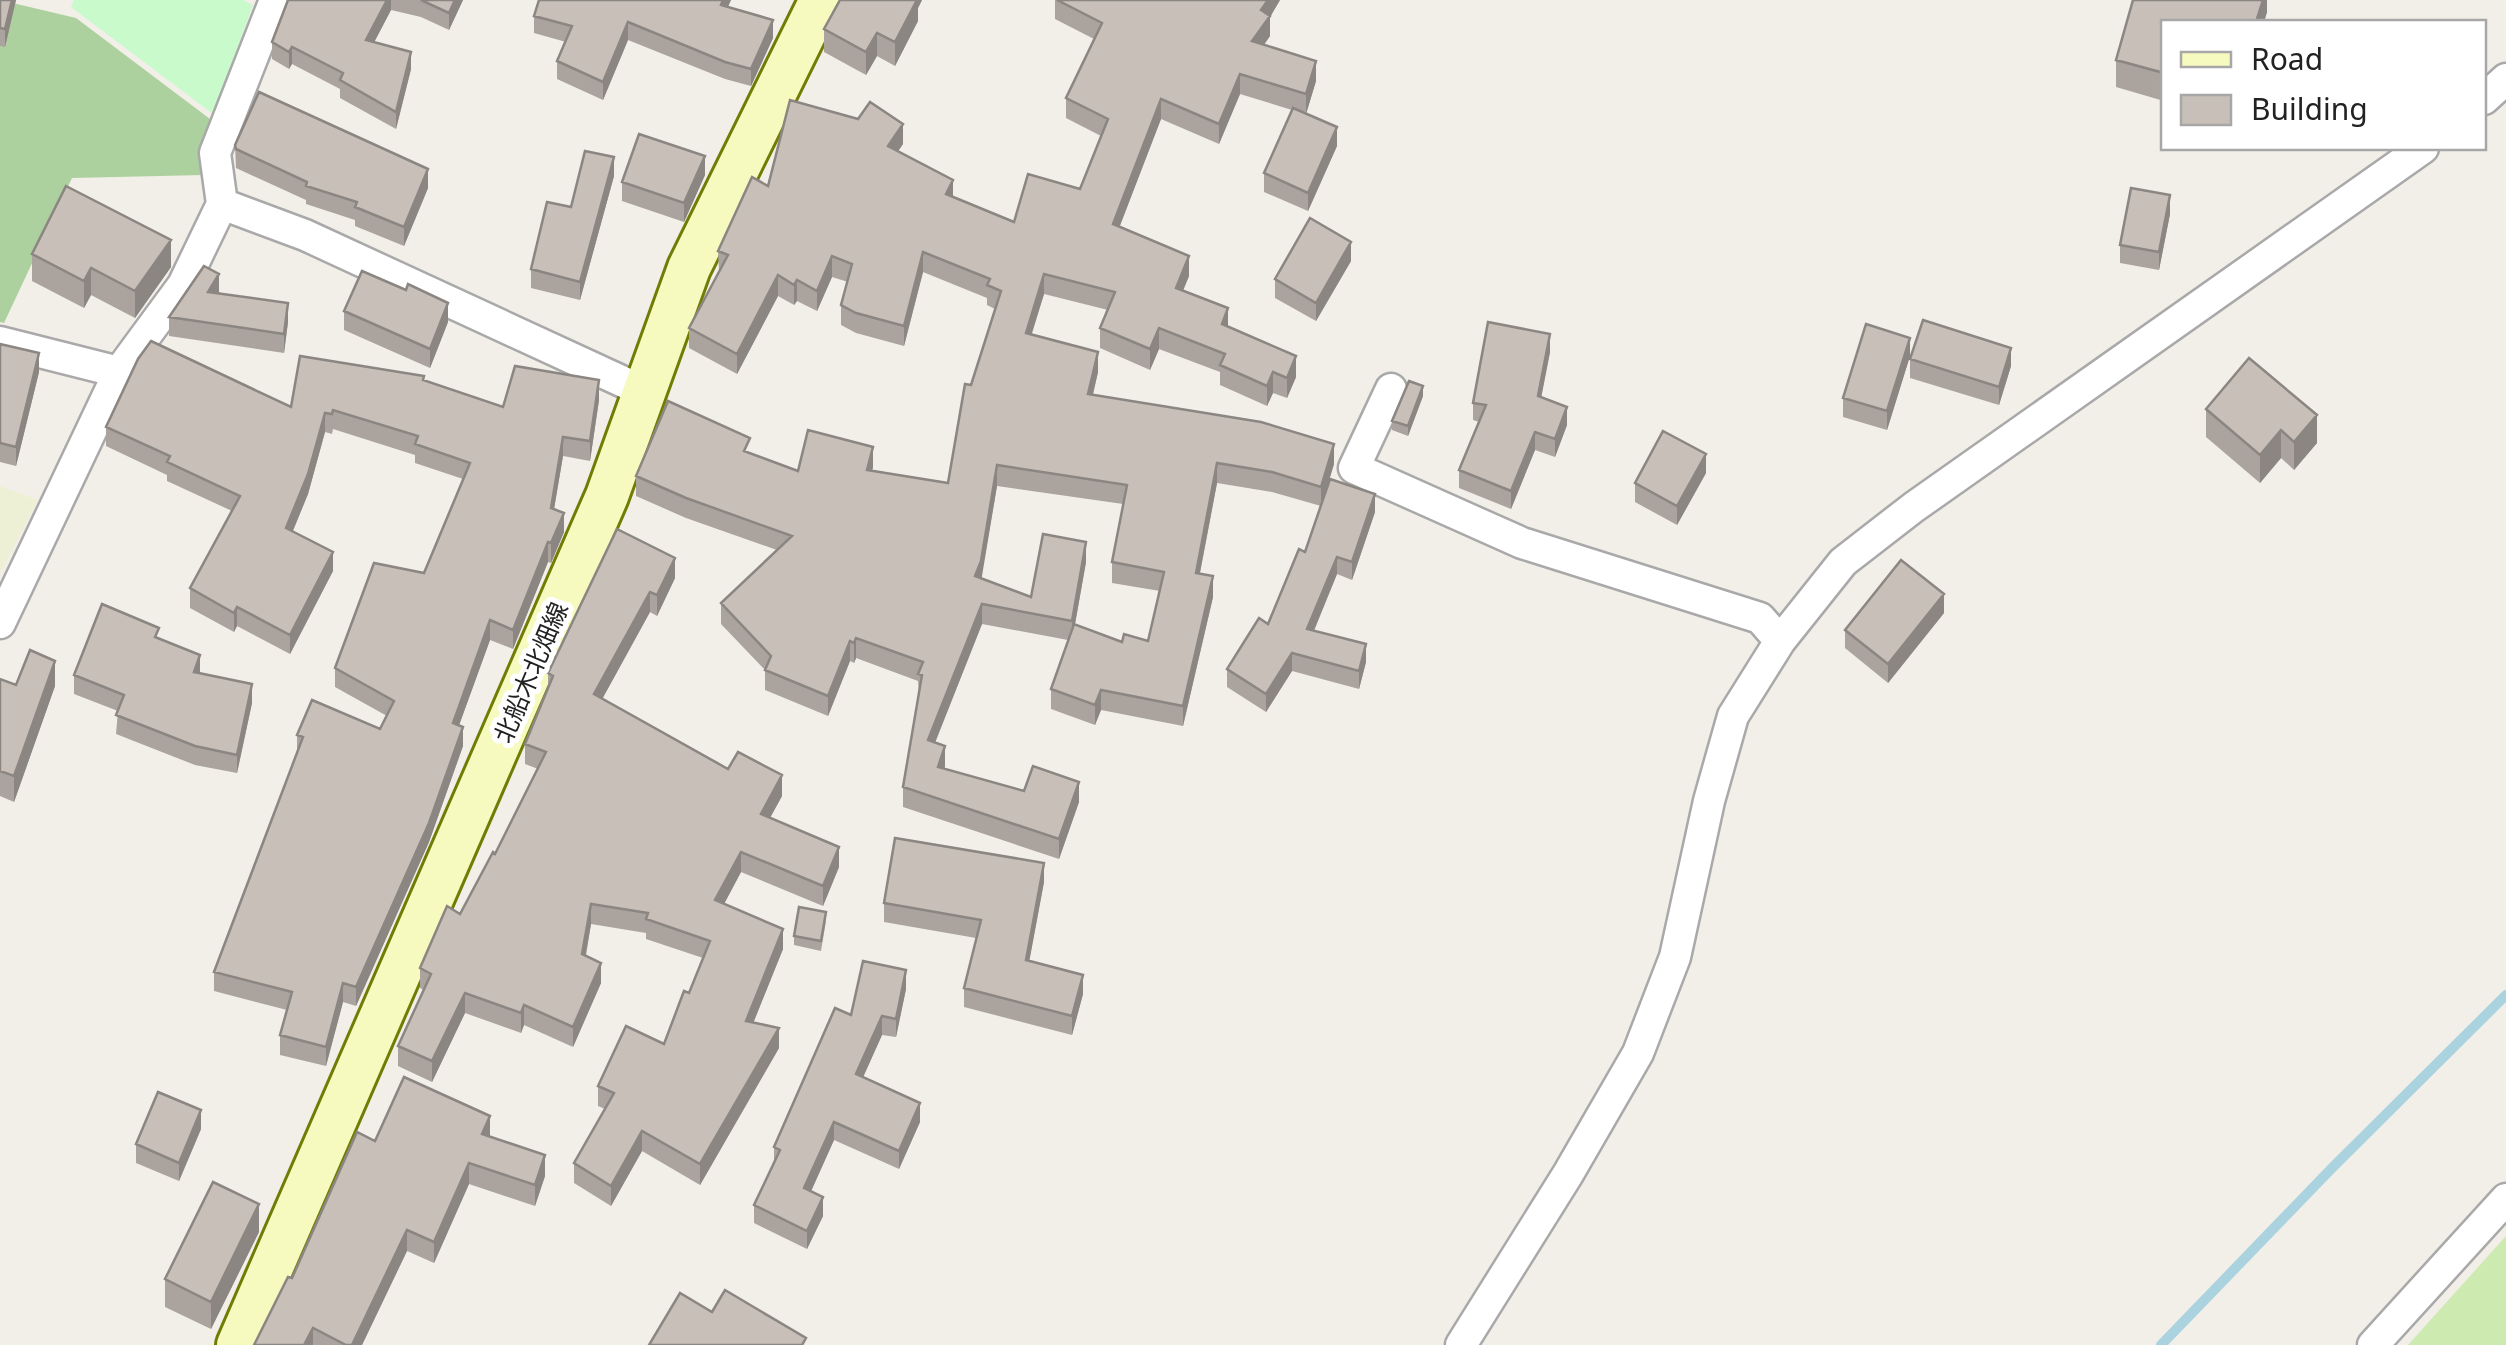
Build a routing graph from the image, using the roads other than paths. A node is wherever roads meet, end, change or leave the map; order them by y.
1 (821, 0) edge
2 (271, 1) edge
3 (2506, 79) edge
4 (2486, 97) edge
5 (2421, 150) edge
6 (222, 204) junction
7 (0, 342) edge
8 (118, 372) junction
9 (1392, 389) dead end
10 (644, 391) junction
11 (0, 623) edge
12 (1780, 641) junction
13 (2506, 1199) edge
14 (238, 1345) edge
15 (1462, 1345) edge
16 (2372, 1345) edge

1 - 10 main road, 北船木北畑線
2 - 6 street
3 - 4 street
5 - 12 street
6 - 8 street
6 - 10 street
7 - 8 street
8 - 11 street
9 - 12 street
10 - 14 main road, 北船木北畑線
12 - 15 street
13 - 16 street

